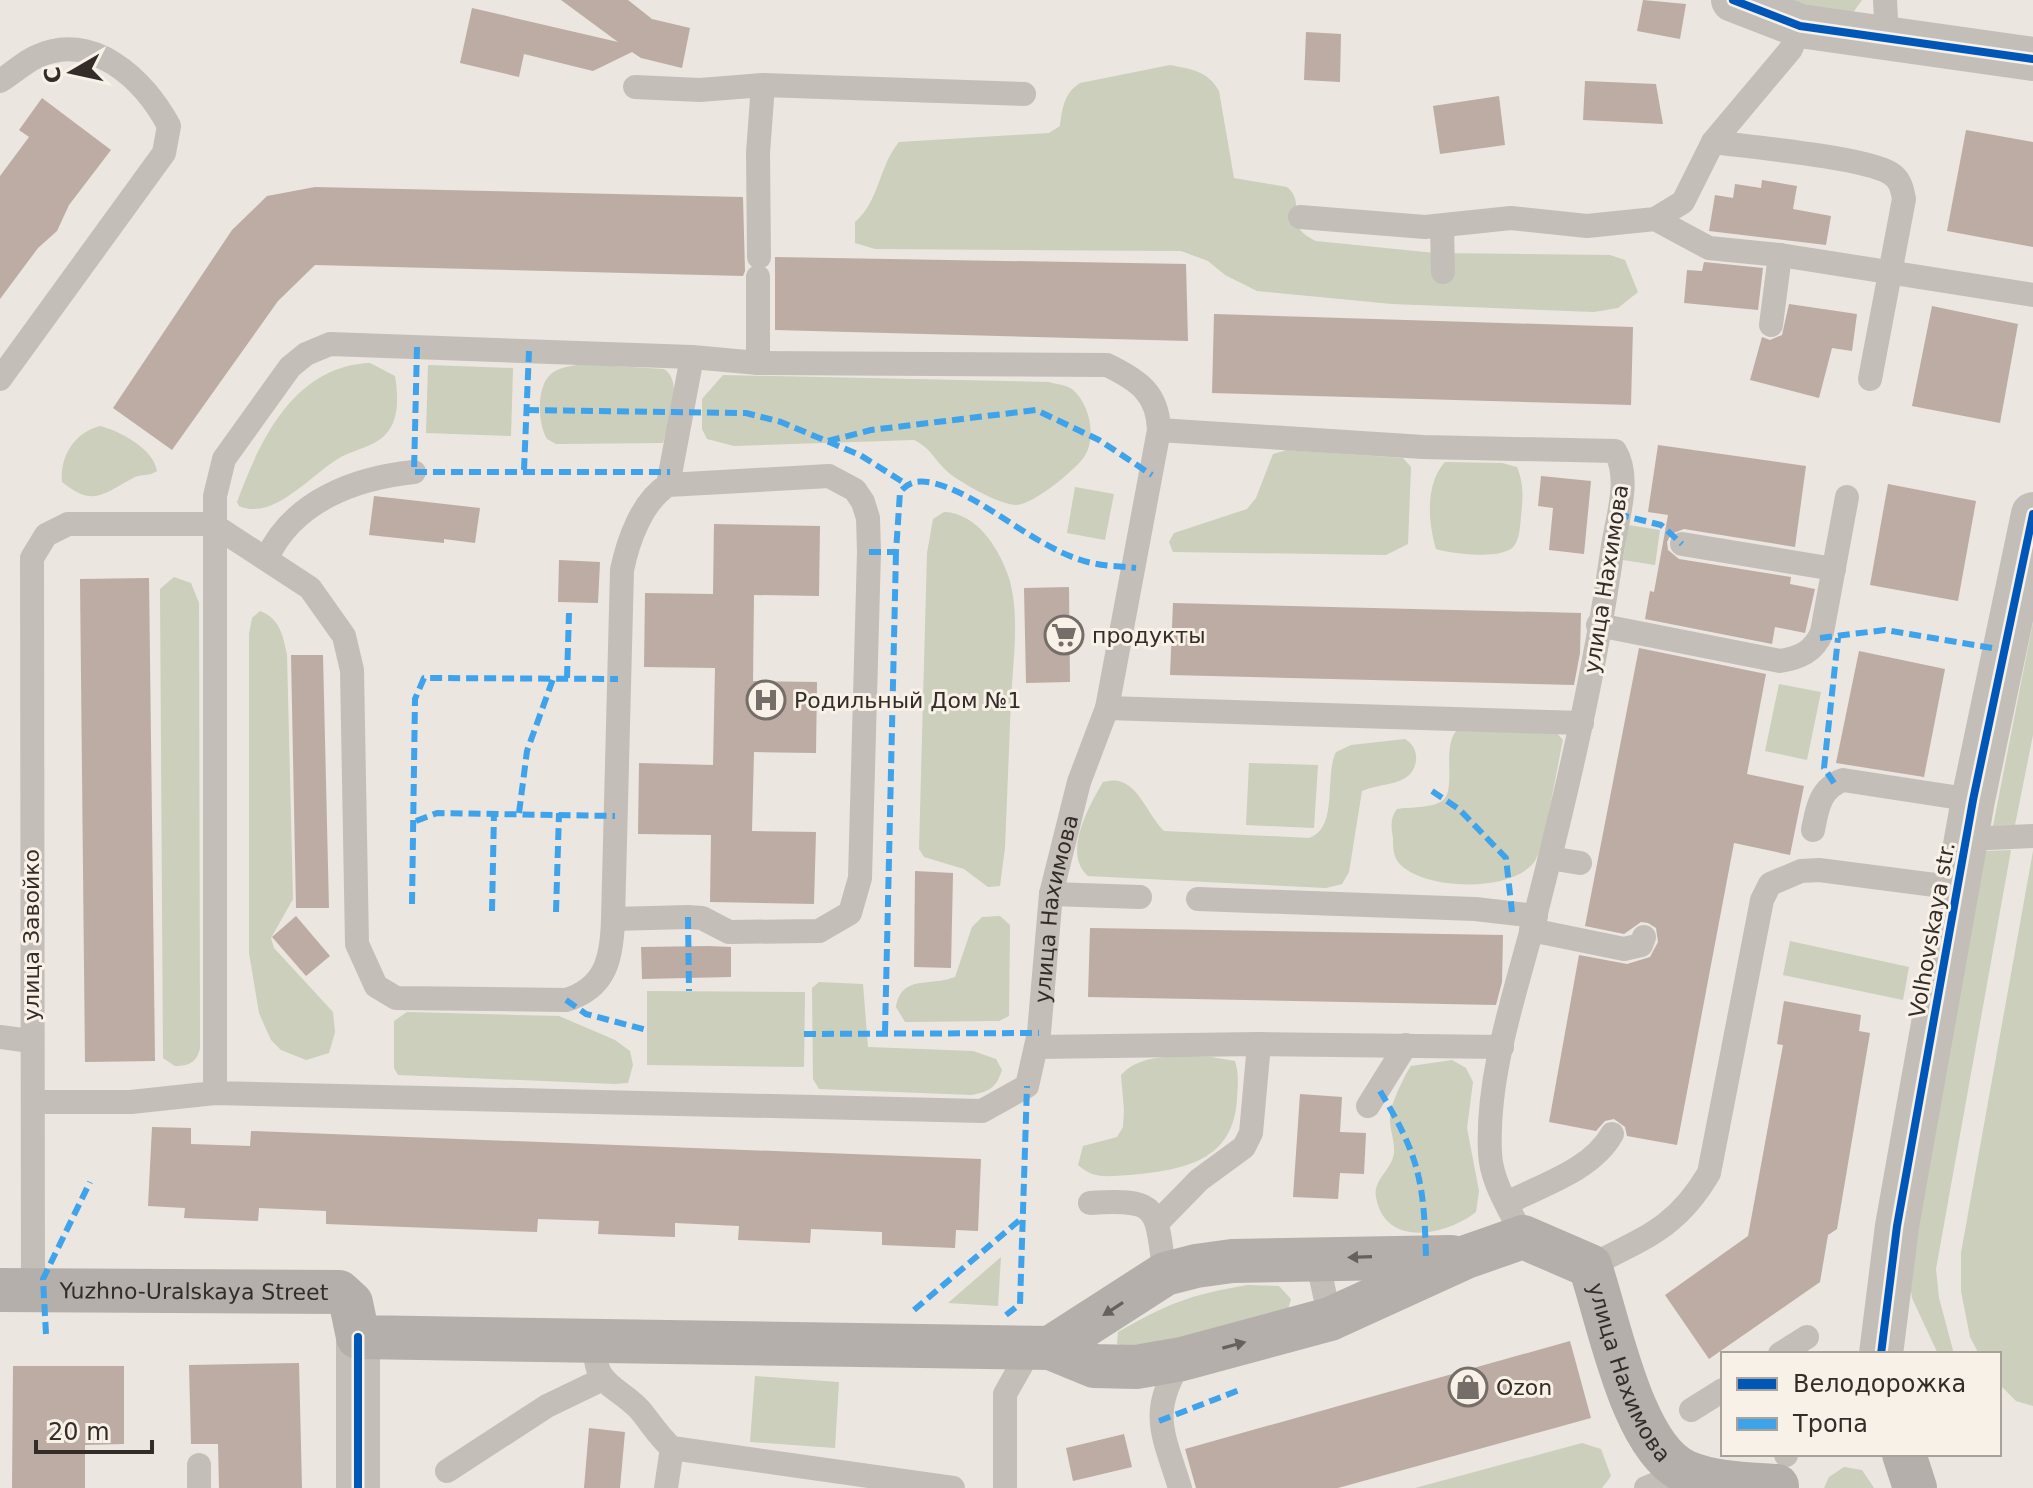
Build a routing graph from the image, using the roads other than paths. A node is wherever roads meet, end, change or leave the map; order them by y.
1 (1733, 0) edge
2 (1886, 19) edge
3 (1800, 26) junction
4 (2033, 59) edge
5 (0, 81) edge
6 (763, 85) junction
7 (635, 87) dead end
8 (1024, 94) dead end
9 (1713, 142) junction
10 (1300, 217) dead end
11 (1655, 219) junction
12 (1442, 226) junction
13 (1780, 255) junction
14 (1443, 272) dead end
15 (1891, 273) junction
16 (2033, 295) edge
17 (1771, 325) dead end
18 (692, 357) junction
19 (758, 363) junction
20 (0, 379) edge
21 (1870, 379) dead end
22 (1159, 430) junction
23 (414, 472) dead end
24 (668, 485) junction
25 (1847, 497) dead end
26 (2033, 514) edge
27 (212, 524) junction
28 (1682, 544) dead end
29 (267, 558) junction
30 (1834, 569) junction
31 (1598, 625) junction
32 (1107, 708) junction
33 (1582, 723) junction
34 (1970, 819) junction
35 (1813, 830) dead end
36 (2033, 836) edge
37 (1550, 858) junction
38 (1580, 863) dead end
39 (1958, 888) junction
40 (1051, 894) junction
41 (1140, 897) dead end
42 (1198, 899) dead end
43 (613, 919) junction
44 (1534, 923) junction
45 (1644, 937) dead end
46 (0, 1037) edge
47 (30, 1041) junction
48 (1259, 1044) junction
49 (1406, 1045) junction
50 (1037, 1047) junction
51 (1502, 1047) junction
52 (215, 1093) junction
53 (34, 1102) junction
54 (1368, 1106) dead end
55 (1612, 1134) dead end
56 (1090, 1203) dead end
57 (1515, 1220) junction
58 (1159, 1221) junction
59 (1466, 1257) junction
60 (1317, 1259) junction
61 (1590, 1266) junction
62 (1165, 1274) junction
63 (16, 1289) edge
64 (1330, 1319) junction
65 (358, 1337) junction
66 (1807, 1337) dead end
67 (1041, 1348) junction
68 (1783, 1352) edge
69 (1881, 1352) edge
70 (1182, 1359) junction
71 (600, 1360) junction
72 (1721, 1391) edge
73 (1691, 1410) dead end
74 (672, 1448) junction
75 (1905, 1456) edge
76 (1783, 1467) edge
77 (447, 1471) dead end
78 (1686, 1472) junction
79 (821, 1478) edge
80 (358, 1488) edge
81 (666, 1488) edge
82 (953, 1488) edge
83 (1005, 1488) edge
84 (1180, 1488) edge
85 (1646, 1488) edge
86 (1915, 1488) edge

1 - 3 street
2 - 3 street
2 - 4 street
3 - 9 lane
5 - 20 lane
6 - 7 lane
6 - 8 lane
6 - 19 lane
9 - 11 lane
9 - 15 lane
10 - 12 lane
11 - 12 lane
11 - 13 lane
12 - 14 lane
13 - 15 lane
13 - 17 lane
15 - 16 lane
15 - 21 lane
18 - 19 lane
18 - 24 lane
18 - 27 lane
19 - 22 lane
22 - 31 lane, улица Нахимова
22 - 32 lane, улица Нахимова
23 - 29 lane
24 - 43 lane
24 - 43 lane
25 - 30 lane
26 - 34 street, Volhovskaya str.
27 - 29 lane
27 - 47 lane, улица Завойко
27 - 52 lane
28 - 30 lane
29 - 43 lane
30 - 31 lane
31 - 33 lane, улица Нахимова
32 - 33 lane
32 - 40 lane, улица Нахимова
33 - 37 lane, улица Нахимова
34 - 35 lane
34 - 36 lane
34 - 39 street, Volhovskaya str.
37 - 38 lane
37 - 44 lane, улица Нахимова
39 - 61 lane
39 - 69 street, Volhovskaya str.
40 - 41 lane
40 - 50 lane, улица Нахимова
42 - 44 lane
44 - 45 lane
44 - 51 lane, улица Нахимова
46 - 47 lane
47 - 53 lane, улица Завойко
48 - 49 lane
48 - 50 lane
48 - 58 lane
49 - 51 lane
49 - 54 lane
50 - 52 lane, улица Нахимова
51 - 57 lane, улица Нахимова
52 - 53 lane, улица Нахимова
53 - 63 lane, улица Завойко
55 - 57 lane
56 - 58 lane
57 - 59 main road
57 - 61 main road, улица Нахимова
58 - 62 lane
59 -> 60 main road
59 - 64 main road
60 - 62 main road
60 - 64 lane
61 - 78 main road, улица Нахимова
62 -> 67 main road
63 - 65 main road, Yuzhno-Uralskaya Street
70 -> 64 main road
65 - 71 main road
65 - 80 street
66 - 68 lane
67 - 70 main road
67 - 71 main road
67 - 83 lane
70 - 84 lane
71 - 74 lane
71 - 77 lane
72 - 73 lane
74 - 79 lane
74 - 81 lane
75 - 86 main road
76 - 78 main road, улица Нахимова
78 - 85 lane
79 - 82 lane

